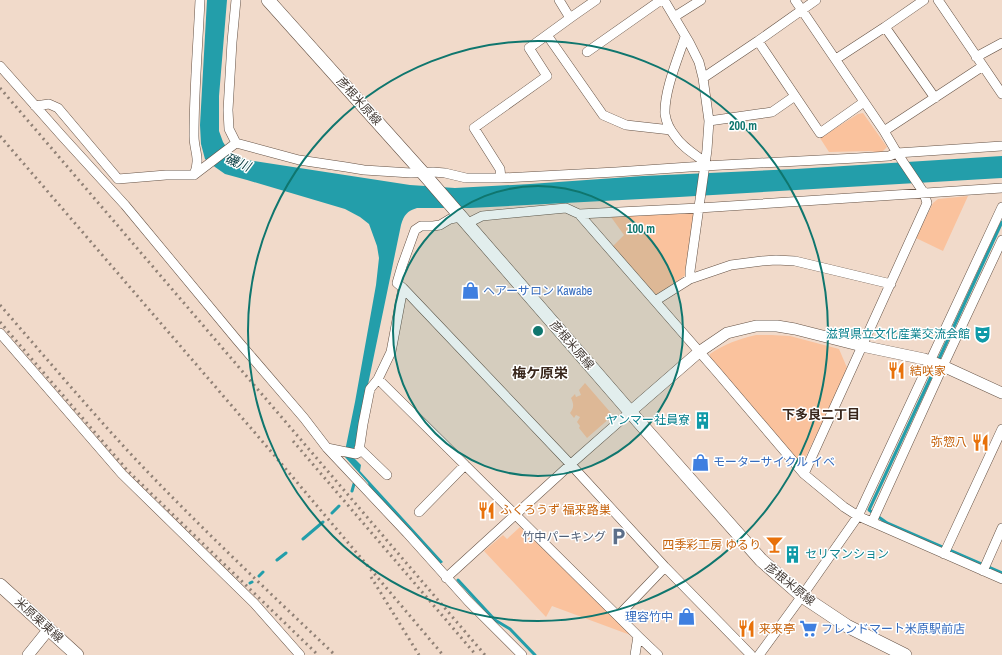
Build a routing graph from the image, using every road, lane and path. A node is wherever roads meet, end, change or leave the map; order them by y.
1 (200, 0) edge
2 (236, 0) edge
3 (268, 0) edge
4 (559, 0) edge
5 (596, 0) edge
6 (663, 0) edge
7 (701, 0) edge
8 (795, 0) edge
9 (816, 0) edge
10 (924, 0) edge
11 (938, 0) edge
12 (802, 10) junction
13 (674, 17) junction
14 (570, 18) junction
15 (885, 27) junction
16 (547, 35) junction
17 (685, 36) junction
18 (758, 41) junction
19 (1002, 43) edge
20 (587, 52) dead end
21 (976, 57) junction
22 (836, 59) junction
23 (0, 66) edge
24 (983, 66) junction
25 (703, 78) junction
26 (1002, 94) edge
27 (795, 96) junction
28 (936, 98) junction
29 (864, 102) junction
30 (35, 106) junction
31 (709, 121) junction
32 (671, 130) junction
33 (884, 130) junction
34 (234, 145) junction
35 (1002, 146) edge
36 (898, 156) junction
37 (704, 166) junction
38 (197, 173) junction
39 (425, 176) junction
40 (501, 178) junction
41 (1002, 188) edge
42 (921, 190) junction
43 (700, 203) junction
44 (1002, 207) edge
45 (579, 214) junction
46 (462, 218) junction
47 (1002, 240) edge
48 (690, 278) junction
49 (891, 284) junction
50 (403, 288) junction
51 (655, 301) junction
52 (0, 333) edge
53 (862, 346) junction
54 (699, 352) junction
55 (937, 364) junction
56 (378, 379) junction
57 (1002, 393) edge
58 (630, 412) junction
59 (1002, 429) edge
60 (327, 448) junction
61 (358, 451) junction
62 (571, 464) junction
63 (465, 465) junction
64 (804, 474) junction
65 (387, 475) dead end
66 (419, 512) dead end
67 (515, 515) junction
68 (858, 516) junction
69 (872, 522) junction
70 (1002, 528) edge
71 (946, 550) junction
72 (665, 567) junction
73 (985, 567) junction
74 (446, 578) junction
75 (1002, 579) edge
76 (0, 585) edge
77 (802, 596) junction
78 (618, 616) junction
79 (49, 629) junction
80 (638, 636) junction
81 (28, 655) edge
82 (77, 655) edge
83 (300, 655) edge
84 (522, 655) edge
85 (635, 655) edge
86 (658, 655) edge
87 (751, 655) edge
88 (759, 655) edge
89 (906, 655) edge

1 - 38 street
2 - 34 street
3 - 39 main road, 彦根米原線
4 - 14 street
5 - 14 street
6 - 13 street
6 - 20 street
7 - 13 street
8 - 12 street
9 - 12 street
10 - 15 street
11 - 21 street
12 - 18 street
12 - 22 street
13 - 17 street
14 - 16 street
15 - 22 street
15 - 28 street
16 - 32 street
16 - 40 street
17 - 25 street
17 - 32 street
18 - 25 street
18 - 27 street
19 - 21 street
21 - 24 street
22 - 29 street
23 - 30 street
24 - 26 street
24 - 28 street
25 - 31 street
27 - 29 street
27 - 31 street
28 - 33 street
29 - 33 street
30 - 38 street
30 - 60 street
31 - 37 street
32 - 37 street
33 - 36 street
34 - 38 street
34 - 39 street
35 - 36 street
36 - 37 street
36 - 42 street
37 - 40 street
37 - 43 street
39 - 40 street
39 - 46 main road, 彦根米原線
41 - 42 street
42 - 43 street
42 - 49 street
43 - 45 street
43 - 48 street
44 - 55 street
45 - 46 street
45 - 51 street
46 - 50 street
46 - 58 main road, 彦根米原線
47 - 55 street
48 - 49 street
48 - 51 street
49 - 53 street
50 - 56 street
50 - 62 street
51 - 54 street
52 - 83 street
53 - 54 street
53 - 55 street
53 - 64 street
54 - 58 street
54 - 64 street
55 - 57 street
55 - 68 street
55 - 69 street
56 - 61 street
56 - 63 street
58 - 62 street
58 - 77 main road, 彦根米原線
59 - 71 street
60 - 61 street
60 - 74 street
61 - 65 street
62 - 67 street
62 - 72 street
63 - 66 street
63 - 67 street
64 - 68 street
67 - 74 street
67 - 78 street
68 - 69 street
68 - 77 street
69 - 71 street
70 - 73 street
71 - 73 street
72 - 78 street
72 - 87 street
73 - 75 street
74 - 84 street
76 - 79 main road, 米原栗東線
77 - 88 street
77 - 89 main road, 彦根米原線
78 - 80 street
79 - 81 street
79 - 82 main road, 米原栗東線
80 - 85 street
80 - 86 street

